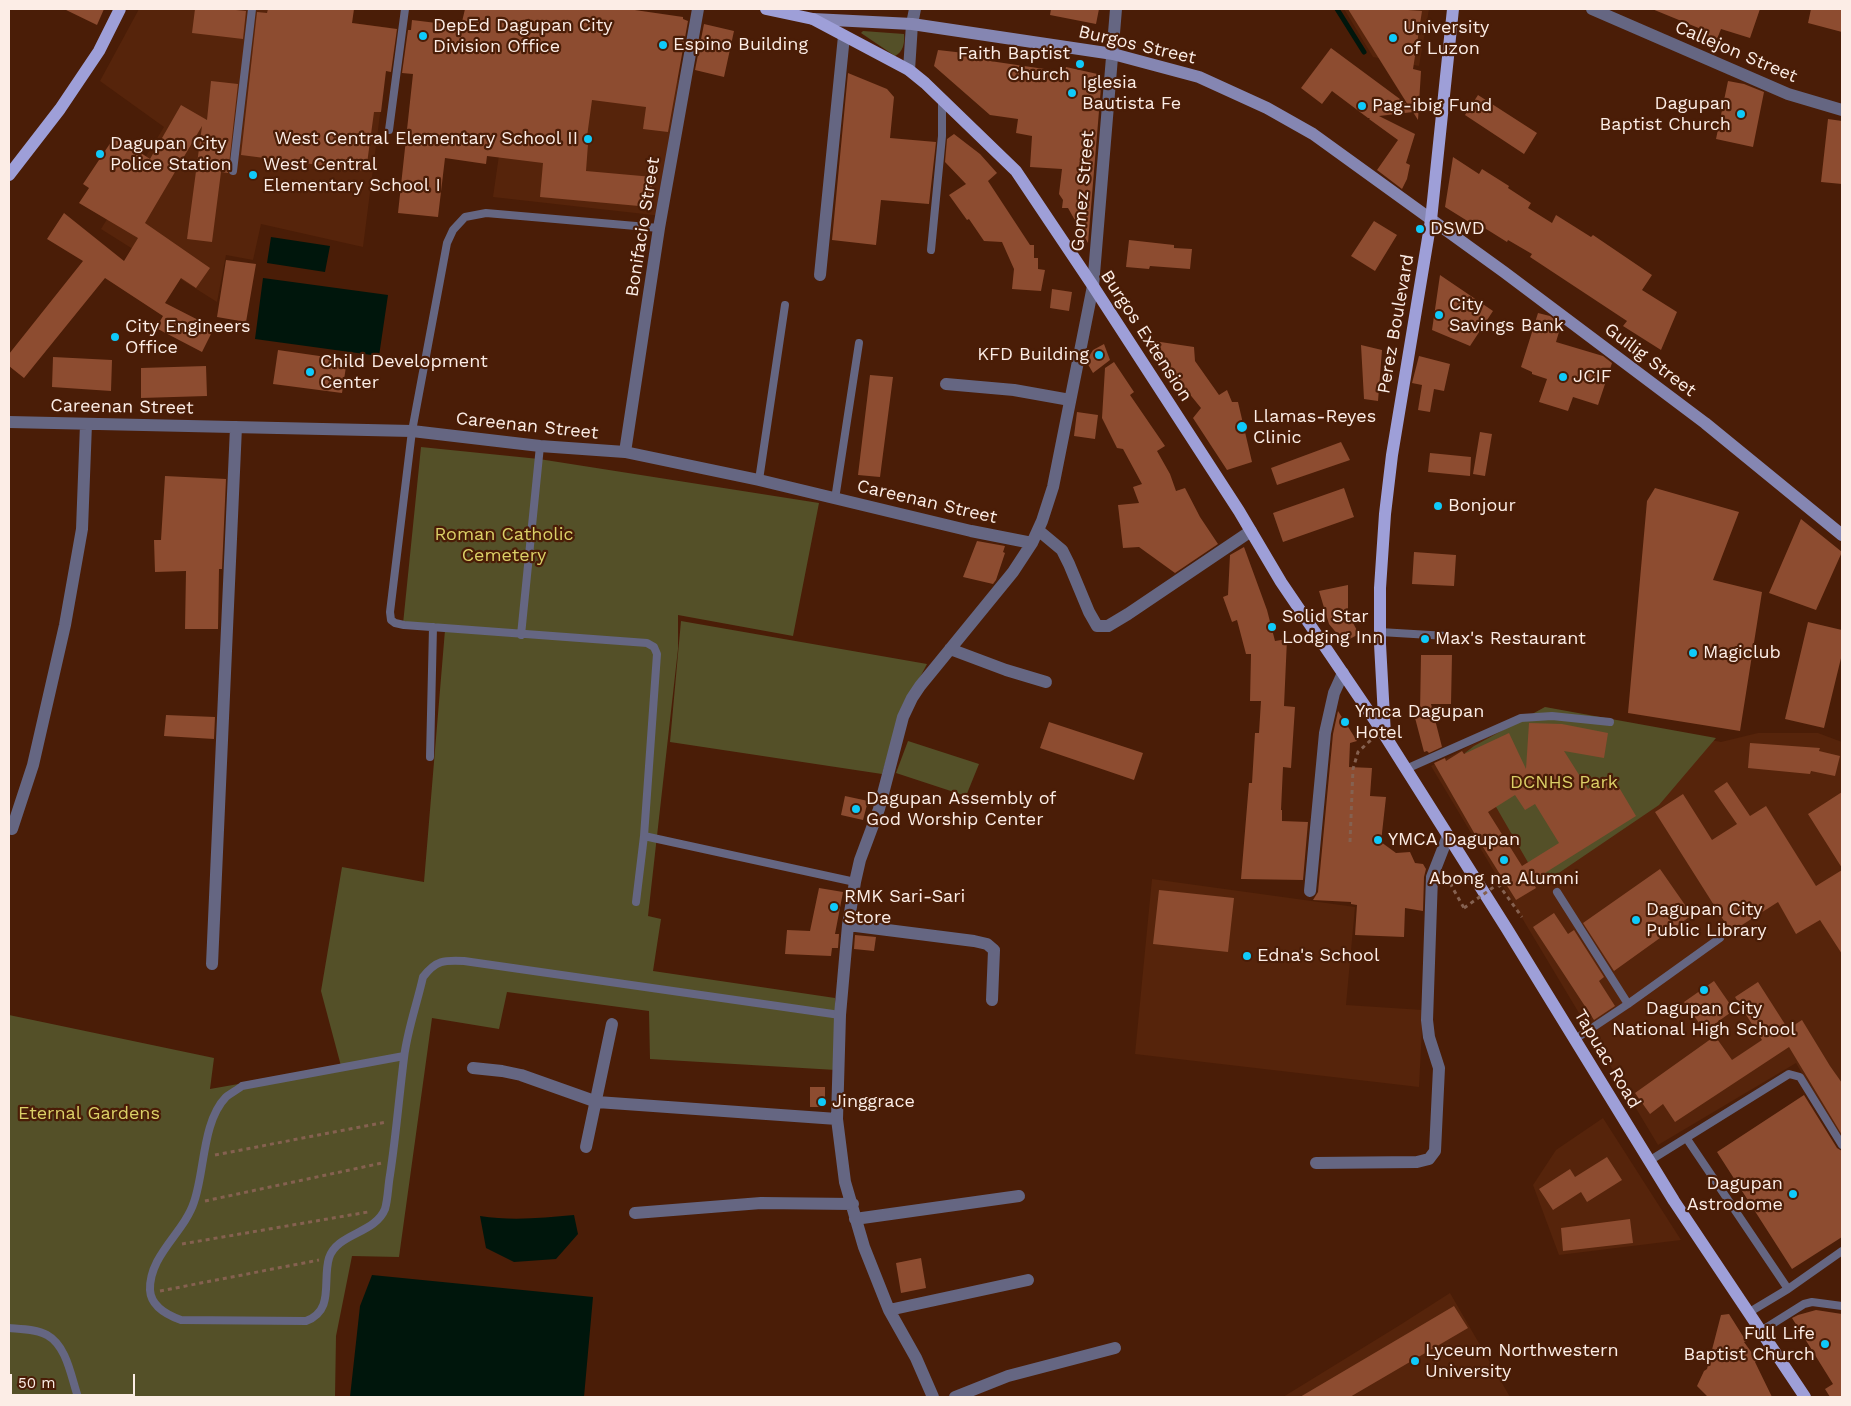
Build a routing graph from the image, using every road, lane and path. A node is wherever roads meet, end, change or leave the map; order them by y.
1 (120, 9) edge
2 (252, 9) edge
3 (405, 9) edge
4 (698, 9) edge
5 (766, 9) edge
6 (915, 9) edge
7 (1116, 9) edge
8 (1453, 9) edge
9 (1592, 9) edge
10 (813, 19) junction
11 (912, 24) junction
12 (844, 36) junction
13 (1113, 54) junction
14 (909, 70) junction
15 (942, 100) junction
16 (1842, 110) edge
17 (389, 130) dead end
18 (233, 171) dead end
19 (9, 175) edge
20 (1431, 220) junction
21 (659, 228) junction
22 (931, 250) dead end
23 (820, 275) dead end
24 (1093, 286) junction
25 (785, 305) dead end
26 (859, 343) dead end
27 (946, 384) dead end
28 (1070, 400) junction
29 (9, 422) edge
30 (86, 424) junction
31 (236, 427) junction
32 (412, 432) junction
33 (540, 446) junction
34 (625, 452) junction
35 (759, 480) junction
36 (835, 499) junction
37 (1038, 530) junction
38 (1251, 531) junction
39 (1842, 535) edge
40 (1032, 543) junction
41 (433, 627) junction
42 (1380, 632) junction
43 (521, 635) junction
44 (1447, 636) dead end
45 (950, 649) junction
46 (1343, 673) junction
47 (1046, 682) dead end
48 (1610, 722) dead end
49 (1383, 733) junction
50 (430, 756) dead end
51 (1406, 769) junction
52 (12, 829) dead end
53 (644, 836) junction
54 (1448, 836) junction
55 (1350, 842) dead end
56 (855, 882) junction
57 (1451, 885) dead end
58 (1310, 891) dead end
59 (1557, 892) dead end
60 (636, 902) dead end
61 (1522, 918) dead end
62 (848, 925) junction
63 (1720, 938) dead end
64 (212, 964) dead end
65 (992, 1000) dead end
66 (1628, 1004) junction
67 (840, 1015) junction
68 (612, 1024) dead end
69 (1574, 1040) junction
70 (404, 1056) junction
71 (473, 1068) dead end
72 (596, 1102) junction
73 (398, 1119) junction
74 (837, 1119) junction
75 (1687, 1139) junction
76 (1842, 1145) edge
77 (586, 1147) dead end
78 (205, 1157) junction
79 (392, 1161) junction
80 (1649, 1161) junction
81 (1316, 1163) dead end
82 (1019, 1196) dead end
83 (194, 1204) junction
84 (853, 1204) junction
85 (385, 1209) junction
86 (635, 1213) dead end
87 (855, 1219) junction
88 (166, 1247) junction
89 (1842, 1250) edge
90 (329, 1258) junction
91 (1028, 1280) dead end
92 (1788, 1289) junction
93 (150, 1293) junction
94 (1842, 1306) edge
95 (889, 1310) junction
96 (1748, 1313) junction
97 (9, 1328) edge
98 (1761, 1331) junction
99 (1114, 1348) dead end
100 (78, 1397) edge
101 (933, 1397) edge
102 (955, 1397) edge
103 (1805, 1397) edge

1 - 19 main road
2 - 18 lane
3 - 17 lane
4 - 21 street, Bonifacio Street
5 - 10 main road, Burgos Street
6 - 11 street
7 - 13 street, Gomez Street
8 - 20 main road, Perez Boulevard
9 - 16 street, Callejon Street
10 - 11 street, Burgos Street
10 - 12 main road, Burgos Extension
11 - 13 street, Burgos Street
11 - 14 street
12 - 14 main road, Burgos Extension
12 - 23 street
13 - 20 street, Burgos Street
13 - 24 street, Gomez Street
14 - 15 main road, Burgos Extension
15 - 22 lane
15 - 24 main road, Burgos Extension
20 - 39 street, Guilig Street
20 - 42 main road, Perez Boulevard
21 - 32 lane
21 - 34 street, Bonifacio Street
24 - 28 street, Gomez Street
24 - 38 main road, Burgos Extension
25 - 35 lane
26 - 36 lane
27 - 28 street
28 - 37 street, Gomez Street
29 - 30 street, Careenan Street
30 - 31 street, Careenan Street
30 - 52 street
31 - 32 street, Careenan Street
31 - 64 street
32 - 33 street, Careenan Street
32 - 41 lane
33 - 34 street, Careenan Street
33 - 43 lane
34 - 35 street, Careenan Street
35 - 36 street, Careenan Street
36 - 40 street, Careenan Street
37 - 38 street
37 - 40 street, Gomez Street
38 - 46 main road, Burgos Extension
40 - 45 street, Gomez Street
41 - 43 lane
41 - 50 lane
42 - 44 lane
42 - 49 main road, Perez Boulevard
43 - 53 lane
45 - 47 street
45 - 56 street, Gomez Street
46 - 49 main road, Burgos Extension
46 - 58 street
48 - 51 lane
49 - 51 main road, Tapuac Road
49 - 55 path
51 - 54 main road, Tapuac Road
53 - 56 lane
53 - 60 lane
54 - 69 main road, Tapuac Road
54 - 81 street
56 - 62 street, Gomez Street
57 - 61 path, bridge
59 - 66 lane
62 - 65 street
62 - 67 street, Gomez Street
63 - 66 lane
66 - 69 lane
67 - 70 lane
67 - 74 street, Gomez Street
68 - 72 street
69 - 80 main road, Tapuac Road
70 - 73 lane
70 - 78 lane
71 - 72 street
72 - 74 street
72 - 77 street
73 - 78 path
73 - 79 lane
74 - 84 street, Gomez Street
75 - 76 lane
75 - 80 lane
75 - 92 lane
78 - 83 lane
79 - 83 path
79 - 85 lane
80 - 96 main road, Tapuac Road
82 - 87 street
83 - 88 lane
84 - 86 street
84 - 87 street, Gomez Street
85 - 88 path
85 - 90 lane
87 - 95 street, Gomez Street
88 - 93 lane
89 - 92 lane
90 - 93 path
90 - 93 lane
91 - 95 street
92 - 96 lane
94 - 98 lane
95 - 101 street, Gomez Street
96 - 98 main road, Tapuac Road
97 - 100 lane
98 - 103 main road, Tapuac Road
99 - 102 street

